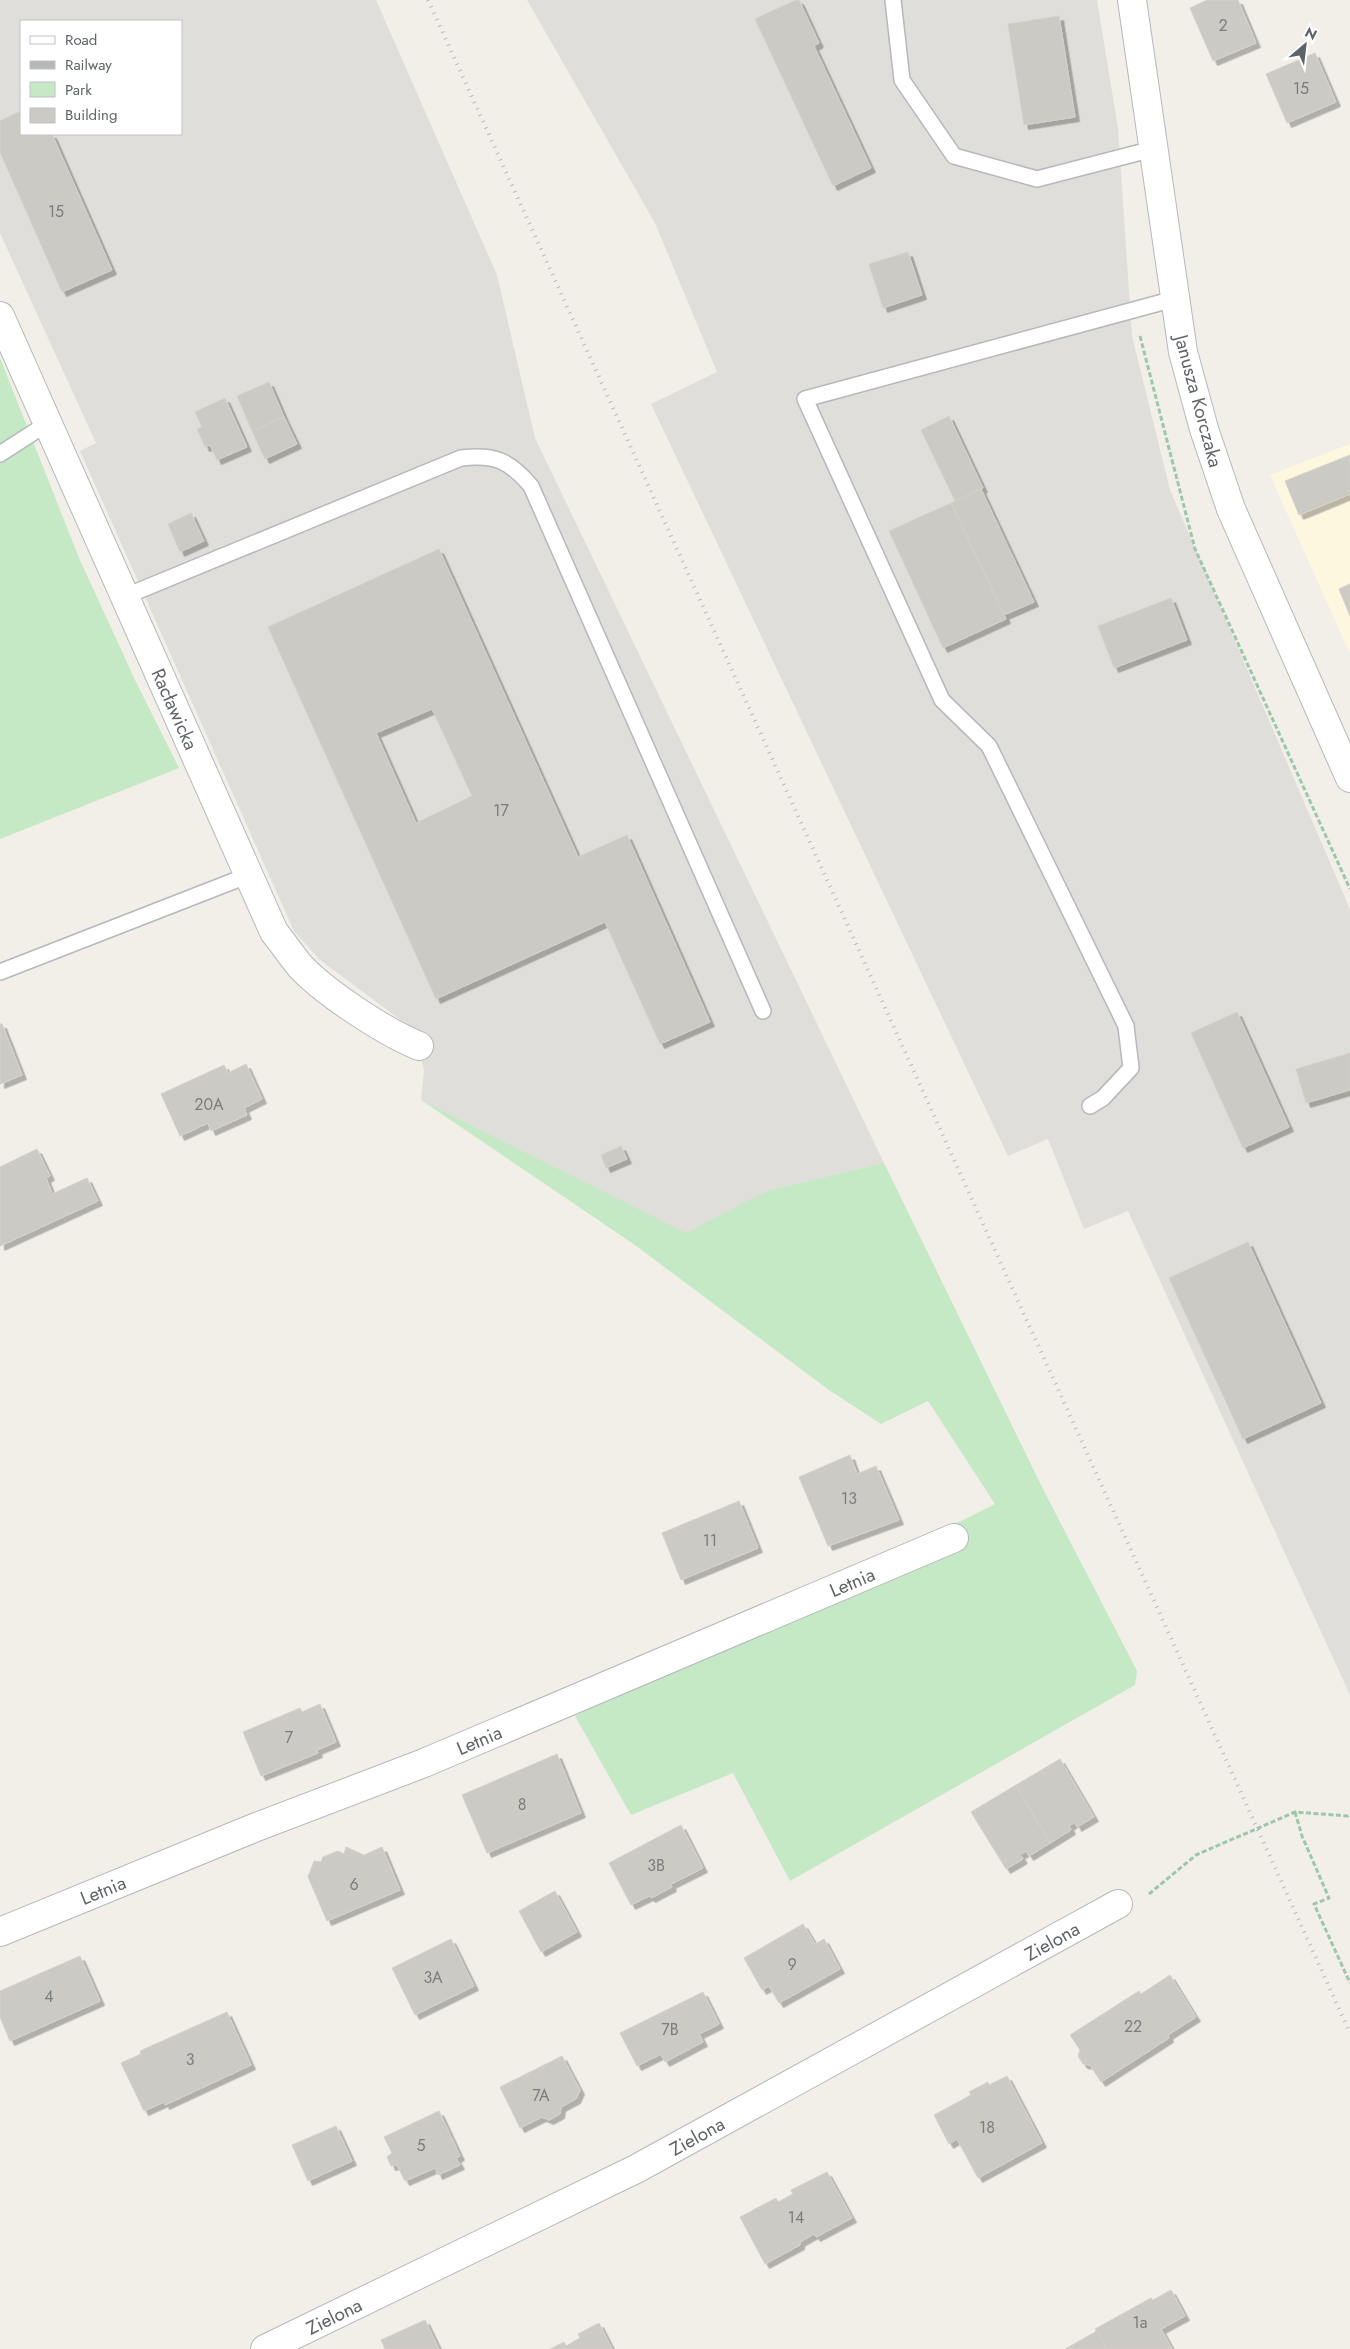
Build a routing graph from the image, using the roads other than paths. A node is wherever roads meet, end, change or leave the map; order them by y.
1 (893, 0) edge
2 (1135, 1) edge
3 (1153, 149) junction
4 (1174, 299) junction
5 (0, 316) edge
6 (48, 423) junction
7 (0, 454) edge
8 (126, 596) junction
9 (1350, 778) edge
10 (249, 875) junction
11 (0, 972) edge
12 (763, 1010) dead end
13 (419, 1046) dead end
14 (1090, 1106) dead end
15 (954, 1538) dead end
16 (1118, 1904) road end
17 (0, 1932) edge
18 (266, 2349) edge

1 - 3 lane
2 - 3 street, Janusza Korczaka
3 - 4 street, Janusza Korczaka
4 - 9 street, Janusza Korczaka
4 - 14 lane
5 - 6 street, Racławicka
6 - 7 lane
6 - 8 street, Racławicka
8 - 10 street, Racławicka
8 - 12 lane
10 - 11 lane
10 - 13 street, Racławicka
15 - 17 street, Letnia
16 - 18 street, Zielona

